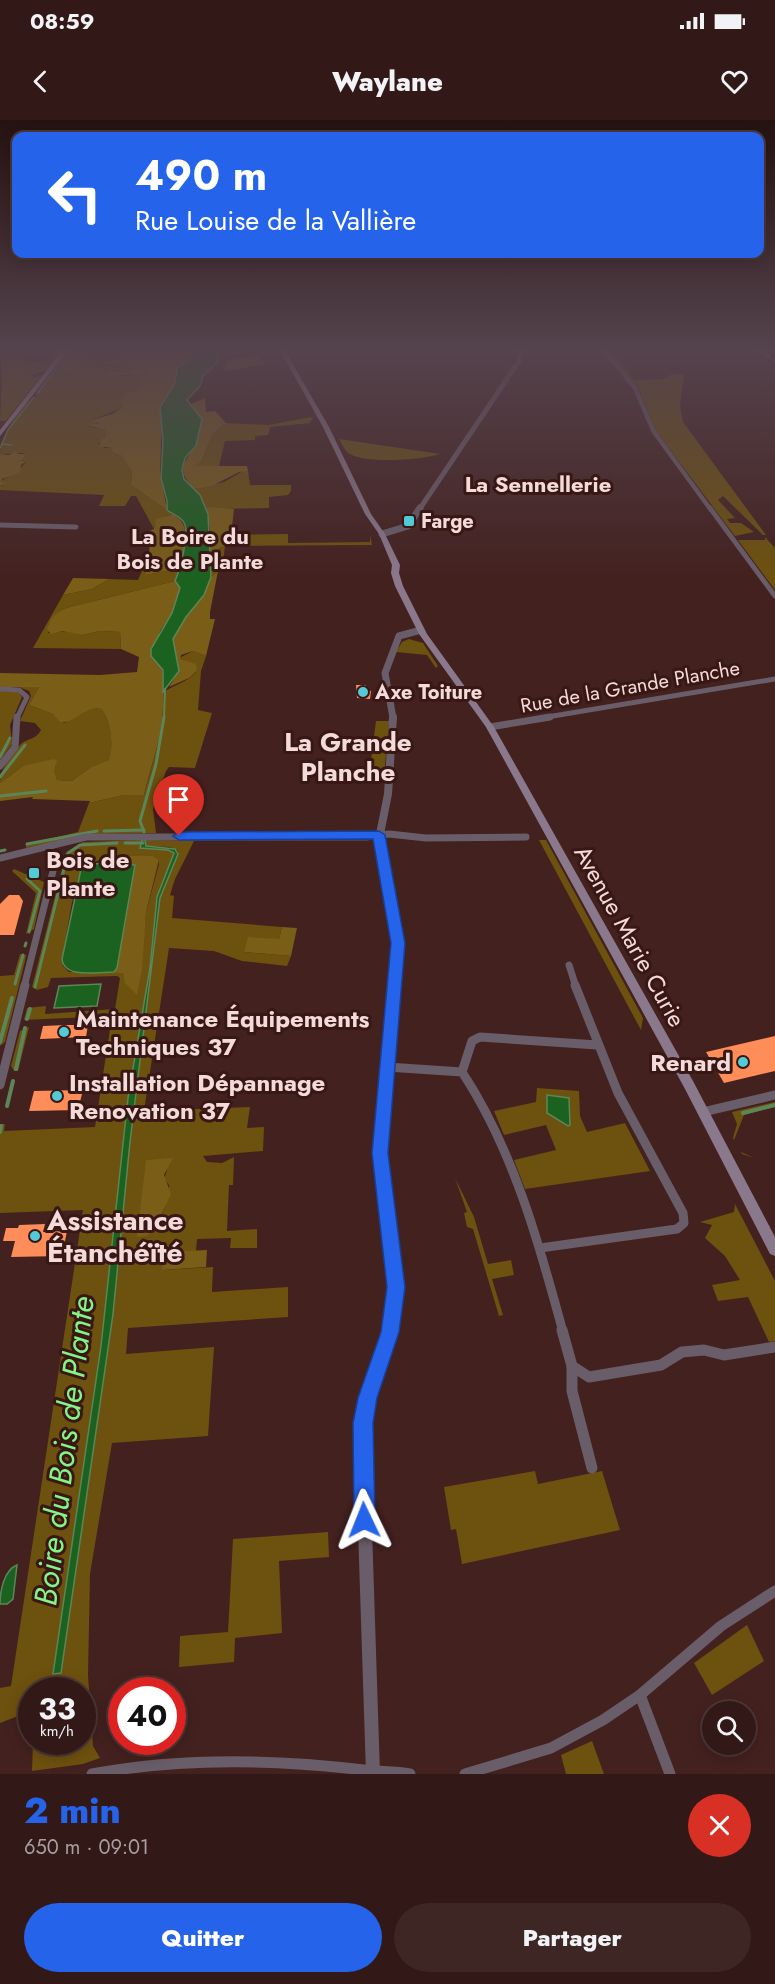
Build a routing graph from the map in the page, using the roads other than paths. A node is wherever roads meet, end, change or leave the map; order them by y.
1 (324, 424) edge
2 (476, 424) edge
3 (651, 424) edge
4 (0, 525) edge
5 (76, 527) dead end
6 (380, 531) junction
7 (775, 596) edge
8 (422, 632) junction
9 (775, 679) edge
10 (0, 689) edge
11 (490, 727) junction
12 (0, 766) edge
13 (379, 835) junction
14 (526, 837) dead end
15 (49, 846) junction
16 (0, 858) edge
17 (569, 964) dead end
18 (597, 1045) junction
19 (387, 1067) junction
20 (462, 1072) junction
21 (0, 1085) edge
22 (775, 1095) edge
23 (703, 1112) junction
24 (540, 1248) junction
25 (775, 1250) edge
26 (775, 1347) edge
27 (572, 1366) junction
28 (589, 1377) junction
29 (573, 1391) junction
30 (592, 1468) dead end
31 (775, 1591) edge
32 (640, 1695) junction
33 (373, 1773) edge
34 (92, 1774) edge
35 (410, 1774) edge
36 (465, 1774) edge
37 (670, 1774) edge

1 - 6 main road, Avenue Marie Curie
2 - 6 street
3 - 7 street
4 - 5 street
6 - 8 main road, Avenue Marie Curie
8 - 11 main road, Avenue Marie Curie
8 - 13 street
9 - 11 street, Rue de la Grande Planche
10 - 12 street
11 - 23 main road, Avenue Marie Curie
13 - 14 street
13 - 15 street
13 - 19 street
15 - 16 street
15 - 21 street
17 - 18 street
18 - 20 street
18 - 24 street
19 - 20 street
19 - 33 street
20 - 24 street
22 - 23 street
23 - 25 main road, Avenue Marie Curie
24 - 27 street
26 - 28 street
27 - 28 street
27 - 29 street
28 - 29 street
29 - 30 street
31 - 32 street
32 - 36 street
32 - 37 street
33 - 34 street
33 - 35 street

